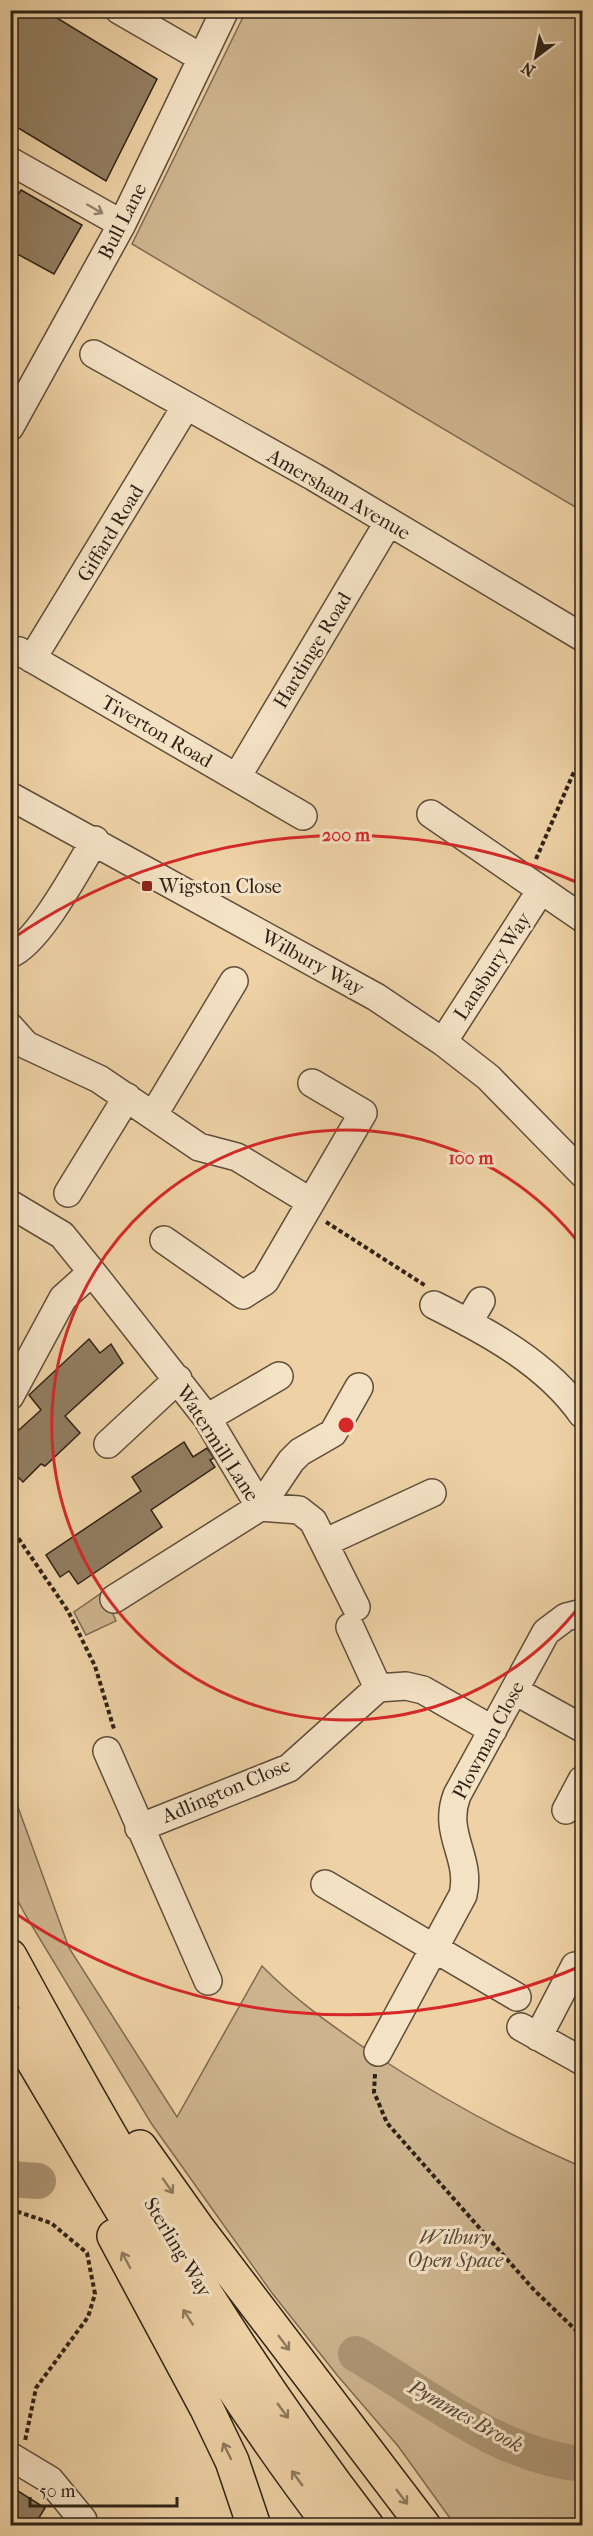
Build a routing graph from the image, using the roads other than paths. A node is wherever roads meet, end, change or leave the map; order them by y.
1 (119, 10) edge
2 (225, 10) edge
3 (202, 58) junction
4 (10, 161) edge
5 (122, 224) junction
6 (94, 354) dead end
7 (186, 406) junction
8 (10, 427) edge
9 (388, 523) junction
10 (582, 637) edge
11 (18, 652) edge
12 (237, 777) junction
13 (10, 796) edge
14 (430, 814) dead end
15 (303, 816) dead end
16 (94, 840) junction
17 (534, 884) junction
18 (582, 918) edge
19 (10, 954) edge
20 (234, 981) dead end
21 (10, 1027) edge
22 (443, 1042) junction
23 (312, 1083) dead end
24 (127, 1097) junction
25 (154, 1114) junction
26 (582, 1173) edge
27 (68, 1193) dead end
28 (10, 1204) edge
29 (308, 1206) junction
30 (164, 1240) dead end
31 (92, 1272) junction
32 (439, 1307) road end
33 (22, 1351) edge
34 (279, 1376) dead end
35 (178, 1379) junction
36 (359, 1387) dead end
37 (10, 1396) edge
38 (582, 1414) edge
39 (207, 1418) junction
40 (108, 1444) dead end
41 (432, 1494) dead end
42 (260, 1506) junction
43 (324, 1543) junction
44 (114, 1599) dead end
45 (582, 1613) edge
46 (378, 1688) junction
47 (515, 1691) junction
48 (582, 1728) edge
49 (492, 1730) junction
50 (110, 1740) road end
51 (582, 1780) edge
52 (566, 1810) dead end
53 (138, 1828) junction
54 (325, 1884) dead end
55 (433, 1947) junction
56 (10, 1956) edge
57 (575, 1966) dead end
58 (208, 1981) dead end
59 (516, 1997) dead end
60 (46, 2021) junction
61 (10, 2022) edge
62 (10, 2031) edge
63 (377, 2058) road end
64 (582, 2061) edge
65 (16, 2459) edge
66 (83, 2520) dead end
67 (254, 2526) edge
68 (331, 2526) edge
69 (367, 2526) edge
70 (424, 2526) edge

1 - 3 street
2 - 3 street, Bull Lane
3 - 5 street, Bull Lane
4 -> 5 street
5 - 8 street, Bull Lane
6 - 7 street, Amersham Avenue
7 - 9 street, Amersham Avenue
7 - 11 street, Giffard Road
9 - 10 street, Amersham Avenue
9 - 12 street, Hardinge Road
11 - 12 street, Tiverton Road
12 - 15 street, Tiverton Road
13 - 16 street, Wilbury Way
14 - 17 street
16 - 19 street
16 - 22 street, Wilbury Way
17 - 18 street
17 - 22 street, Lansbury Way
20 - 25 street
21 - 24 street
22 - 26 street, Wilbury Way
23 - 29 street
24 - 25 street
24 - 27 street
25 - 29 street
28 - 31 street, Watermill Lane
29 - 30 street
31 - 33 street
31 - 35 street, Watermill Lane
32 - 38 street
33 - 37 street
34 - 39 street
35 - 39 street, Watermill Lane
35 - 40 street
36 - 42 street
39 - 42 street, Watermill Lane
41 - 43 street
42 - 43 street
42 - 44 street, Watermill Lane
43 - 46 street
45 - 47 street, Plowman Close
46 - 49 street
46 - 53 street, Adlington Close
47 - 48 street
47 - 49 street, Plowman Close
49 - 55 street, Plowman Close
50 - 53 street, Adlington Close
51 - 52 street
53 - 58 street, Adlington Close
54 - 55 street
55 - 59 street
55 - 63 street, Plowman Close
56 - 60 highway, Sterling Way
57 - 64 street
60 -> 69 highway, Sterling Way
60 -> 70 highway
68 -> 61 highway, Sterling Way
67 -> 62 highway
65 - 66 street

